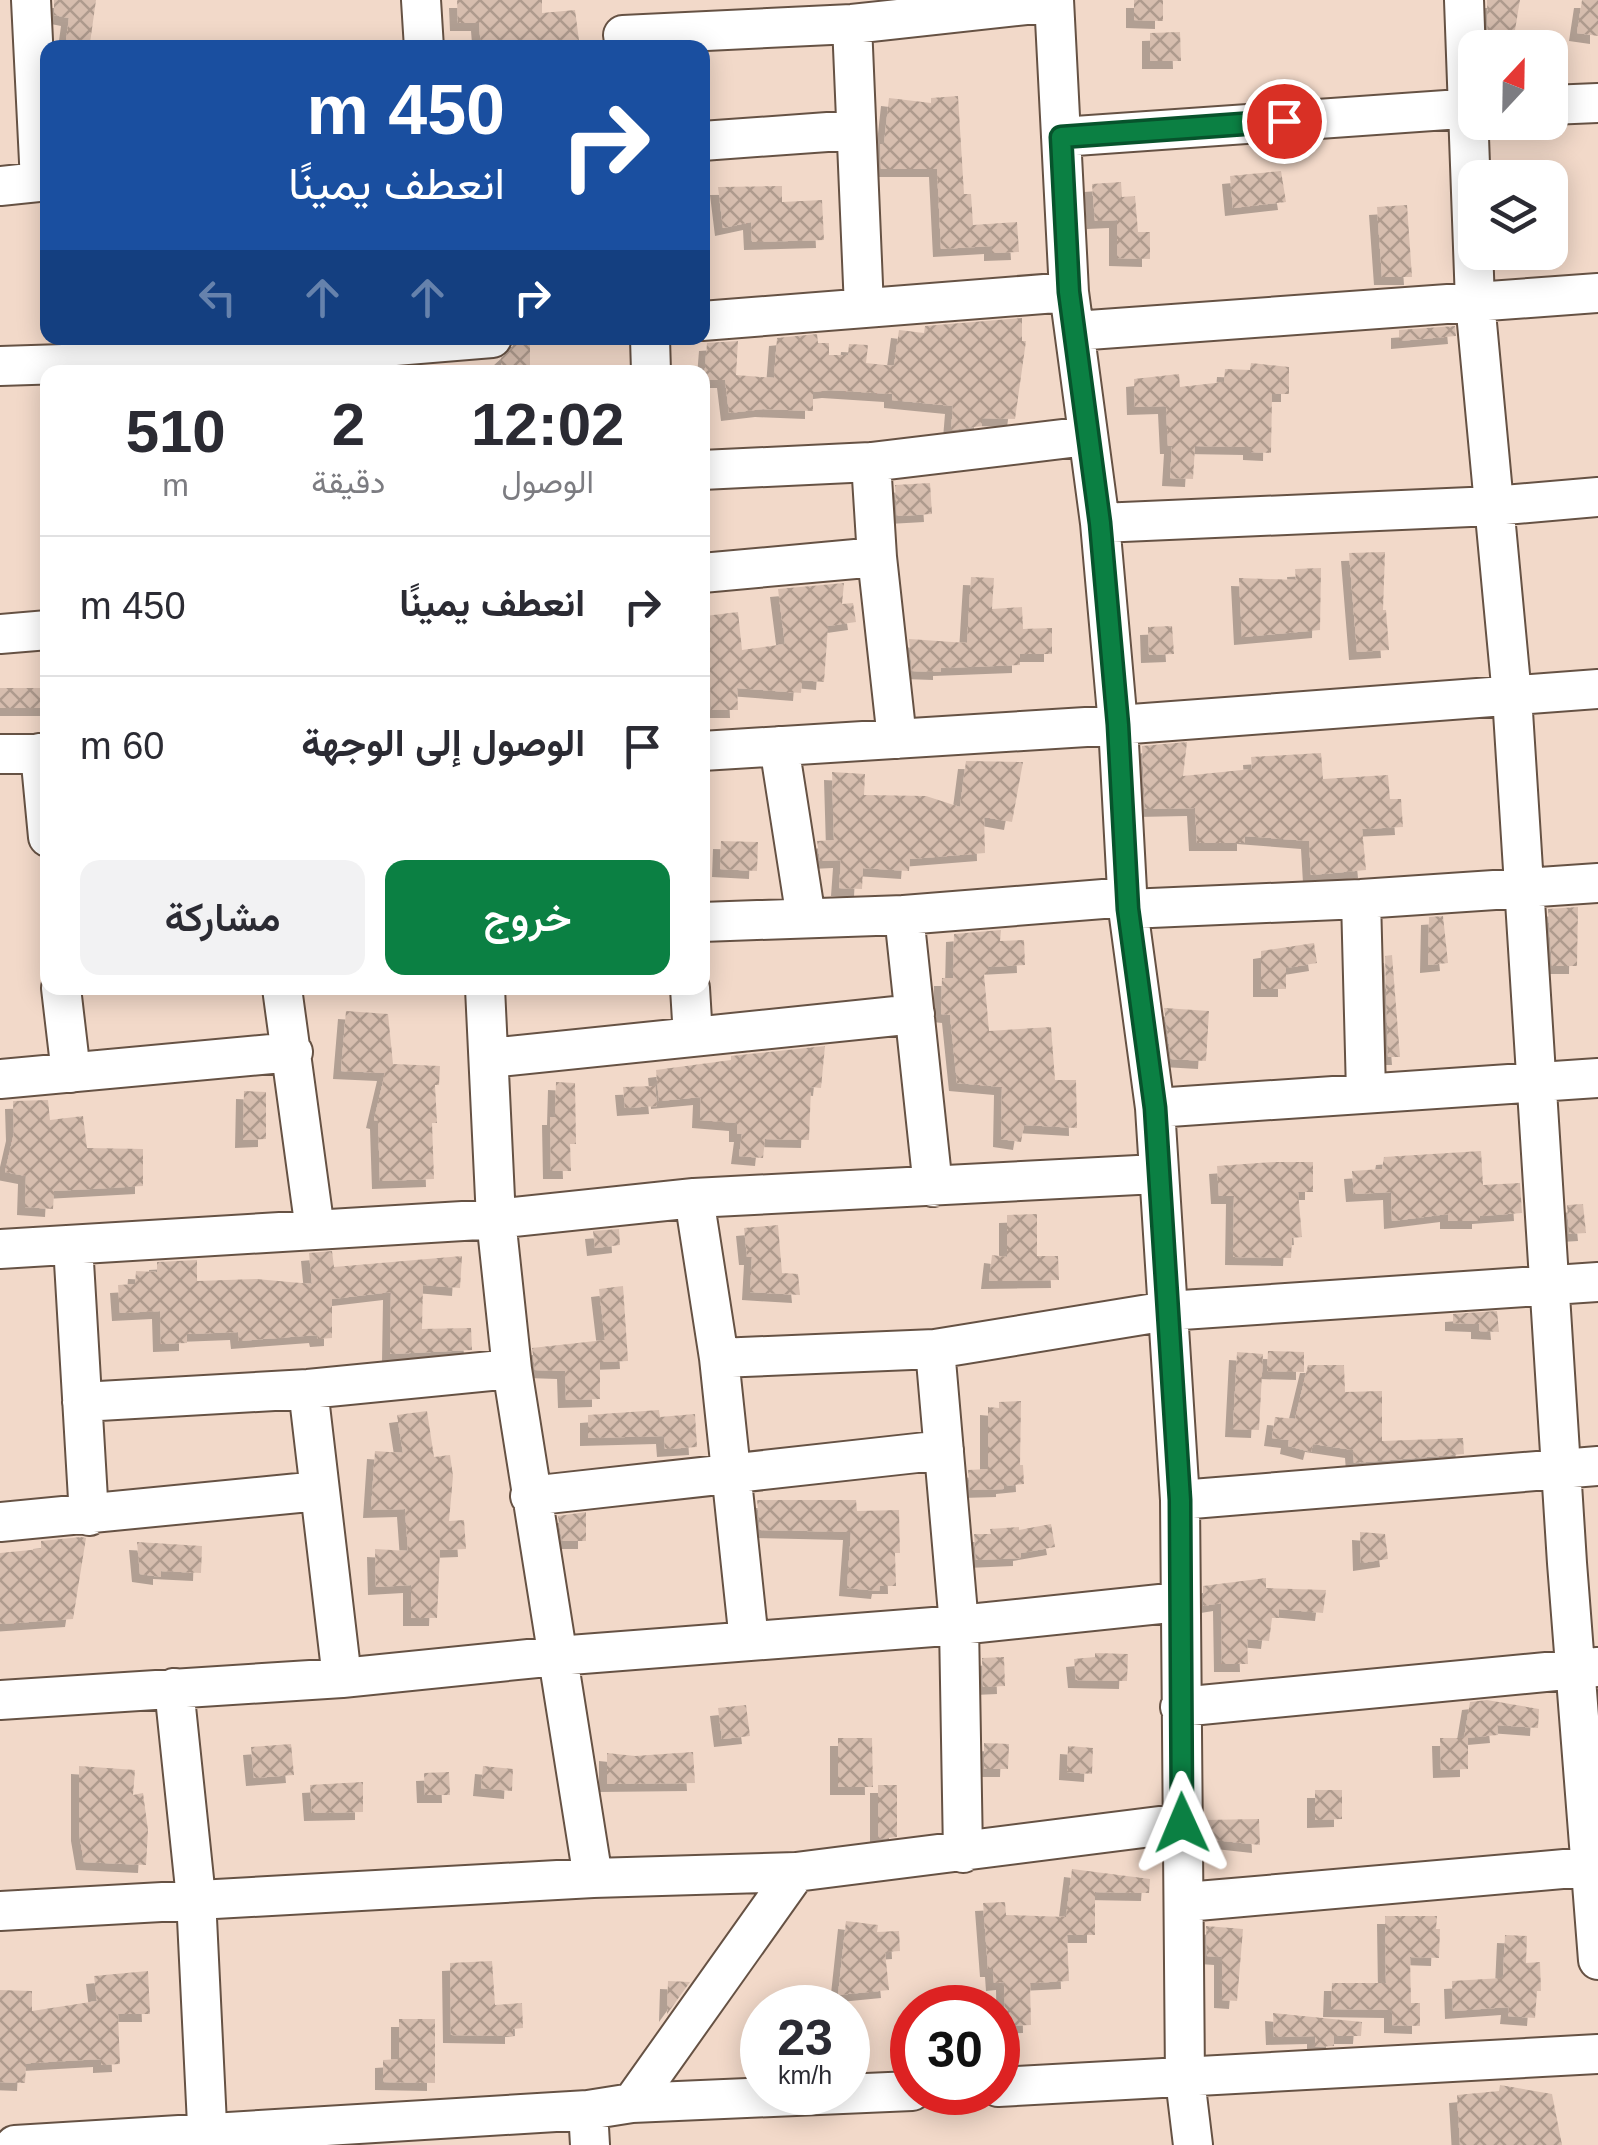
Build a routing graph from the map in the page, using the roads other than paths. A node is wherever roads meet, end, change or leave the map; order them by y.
1 (31, 0) edge
2 (421, 0) edge
3 (1464, 0) edge
4 (1054, 1) edge
5 (852, 24) junction
6 (623, 27) edge
7 (1466, 30) edge
8 (424, 40) edge
9 (40, 73) edge
10 (1598, 103) edge
11 (1568, 104) edge
12 (1458, 109) edge
13 (855, 130) junction
14 (1061, 137) junction
15 (710, 140) edge
16 (1472, 140) edge
17 (40, 182) edge
18 (0, 186) edge
19 (1069, 292) junction
20 (1598, 292) edge
21 (1475, 302) junction
22 (864, 308) junction
23 (710, 320) edge
24 (1075, 331) junction
25 (249, 348) edge
26 (441, 351) edge
27 (0, 366) edge
28 (1087, 436) junction
29 (872, 462) junction
30 (710, 470) edge
31 (1598, 497) edge
32 (1493, 506) junction
33 (1100, 523) junction
34 (877, 558) junction
35 (710, 572) edge
36 (40, 631) edge
37 (0, 634) edge
38 (1598, 689) edge
39 (1512, 696) junction
40 (1118, 725) junction
41 (897, 739) junction
42 (779, 746) junction
43 (710, 750) edge
44 (0, 754) edge
45 (40, 754) edge
46 (1598, 882) edge
47 (1525, 890) junction
48 (1361, 899) junction
49 (1128, 903) junction
50 (904, 915) junction
51 (806, 918) junction
52 (710, 922) edge
53 (62, 995) edge
54 (283, 995) edge
55 (486, 995) edge
56 (690, 995) edge
57 (915, 1014) junction
58 (693, 1037) junction
59 (292, 1052) junction
60 (490, 1058) junction
61 (71, 1073) junction
62 (1598, 1078) edge
63 (0, 1079) edge
64 (1538, 1082) junction
65 (1366, 1092) junction
66 (1155, 1108) junction
67 (1157, 1174) junction
68 (933, 1187) junction
69 (694, 1198) junction
70 (496, 1219) junction
71 (315, 1230) junction
72 (73, 1245) junction
73 (0, 1250) edge
74 (1598, 1282) edge
75 (1548, 1284) junction
76 (1167, 1310) junction
77 (935, 1348) junction
78 (719, 1358) junction
79 (512, 1369) junction
80 (308, 1389) junction
81 (82, 1402) junction
82 (944, 1450) junction
83 (1580, 1468) edge
84 (731, 1472) junction
85 (319, 1492) junction
86 (530, 1496) junction
87 (1180, 1500) junction
88 (89, 1516) junction
89 (0, 1522) edge
90 (1179, 1602) junction
91 (959, 1625) junction
92 (749, 1641) junction
93 (557, 1656) junction
94 (1587, 1668) edge
95 (342, 1678) junction
96 (174, 1688) junction
97 (0, 1700) edge
98 (1180, 1707) junction
99 (1182, 1823) junction
100 (963, 1853) junction
101 (1594, 1866) edge
102 (796, 1872) junction
103 (593, 1878) junction
104 (196, 1898) junction
105 (1186, 1902) junction
106 (0, 1912) edge
107 (1598, 1960) edge
108 (1598, 2054) edge
109 (1185, 2079) junction
110 (1020, 2086) edge
111 (890, 2092) edge
112 (632, 2103) junction
113 (589, 2128) edge
114 (208, 2139) edge
115 (15, 2145) edge
116 (1194, 2145) edge

1 - 9 street
2 - 8 street
3 - 7 street
4 - 5 street
4 - 14 street
5 - 6 street
5 - 13 street
10 - 11 street
12 - 14 street
13 - 15 street
13 - 22 street
14 - 19 street
16 - 21 street
17 - 18 street
19 - 22 street
19 - 24 street
20 - 21 street
21 - 24 street
21 - 32 street
22 - 23 street
24 - 28 street
25 - 26 street
25 - 27 street
28 - 29 street
28 - 33 street
29 - 30 street
29 - 34 street
31 - 32 street
32 - 33 street
32 - 39 street
33 - 40 street
34 - 35 street
34 - 41 street
36 - 37 street
38 - 39 street
39 - 40 street
39 - 47 street
40 - 41 street
40 - 49 street
41 - 42 street
42 - 43 street
42 - 51 street
44 - 45 street
46 - 47 street
47 - 48 street
47 - 64 street
48 - 49 street
48 - 65 street
49 - 50 street
49 - 66 street
50 - 51 street
50 - 57 street
51 - 52 street
53 - 61 street
54 - 59 street
55 - 60 street
56 - 58 street
57 - 58 street
57 - 68 street
58 - 60 street
59 - 61 street
59 - 71 street
60 - 70 street
61 - 63 street
62 - 64 street
64 - 65 street
64 - 75 street
65 - 66 street
66 - 67 street
67 - 68 street
67 - 76 street
68 - 69 street
69 - 70 street
69 - 78 street
70 - 71 street
70 - 79 street
71 - 72 street
72 - 73 street
72 - 81 street
74 - 75 street
75 - 76 street
75 - 83 street
76 - 77 street
76 - 87 street
77 - 78 street
77 - 82 street
78 - 84 street
79 - 80 street
79 - 86 street
80 - 81 street
80 - 85 street
81 - 88 street
82 - 84 street
82 - 91 street
83 - 87 street
83 - 94 street
84 - 86 street
84 - 92 street
85 - 88 street
85 - 95 street
86 - 93 street
87 - 90 street
88 - 89 street
90 - 91 street
90 - 98 street
91 - 92 street
91 - 100 street
92 - 93 street
93 - 95 street
93 - 103 street
94 - 98 street
94 - 101 street
95 - 96 street
96 - 97 street
96 - 104 street
98 - 99 street
99 - 100 street
99 - 105 street
100 - 102 street
101 - 105 street
101 - 107 street
102 - 103 street
102 - 112 street
103 - 104 street
104 - 106 street
104 - 114 street
105 - 109 street
108 - 109 street
109 - 110 street
109 - 116 street
111 - 112 street
112 - 113 street
113 - 114 street
114 - 115 street

